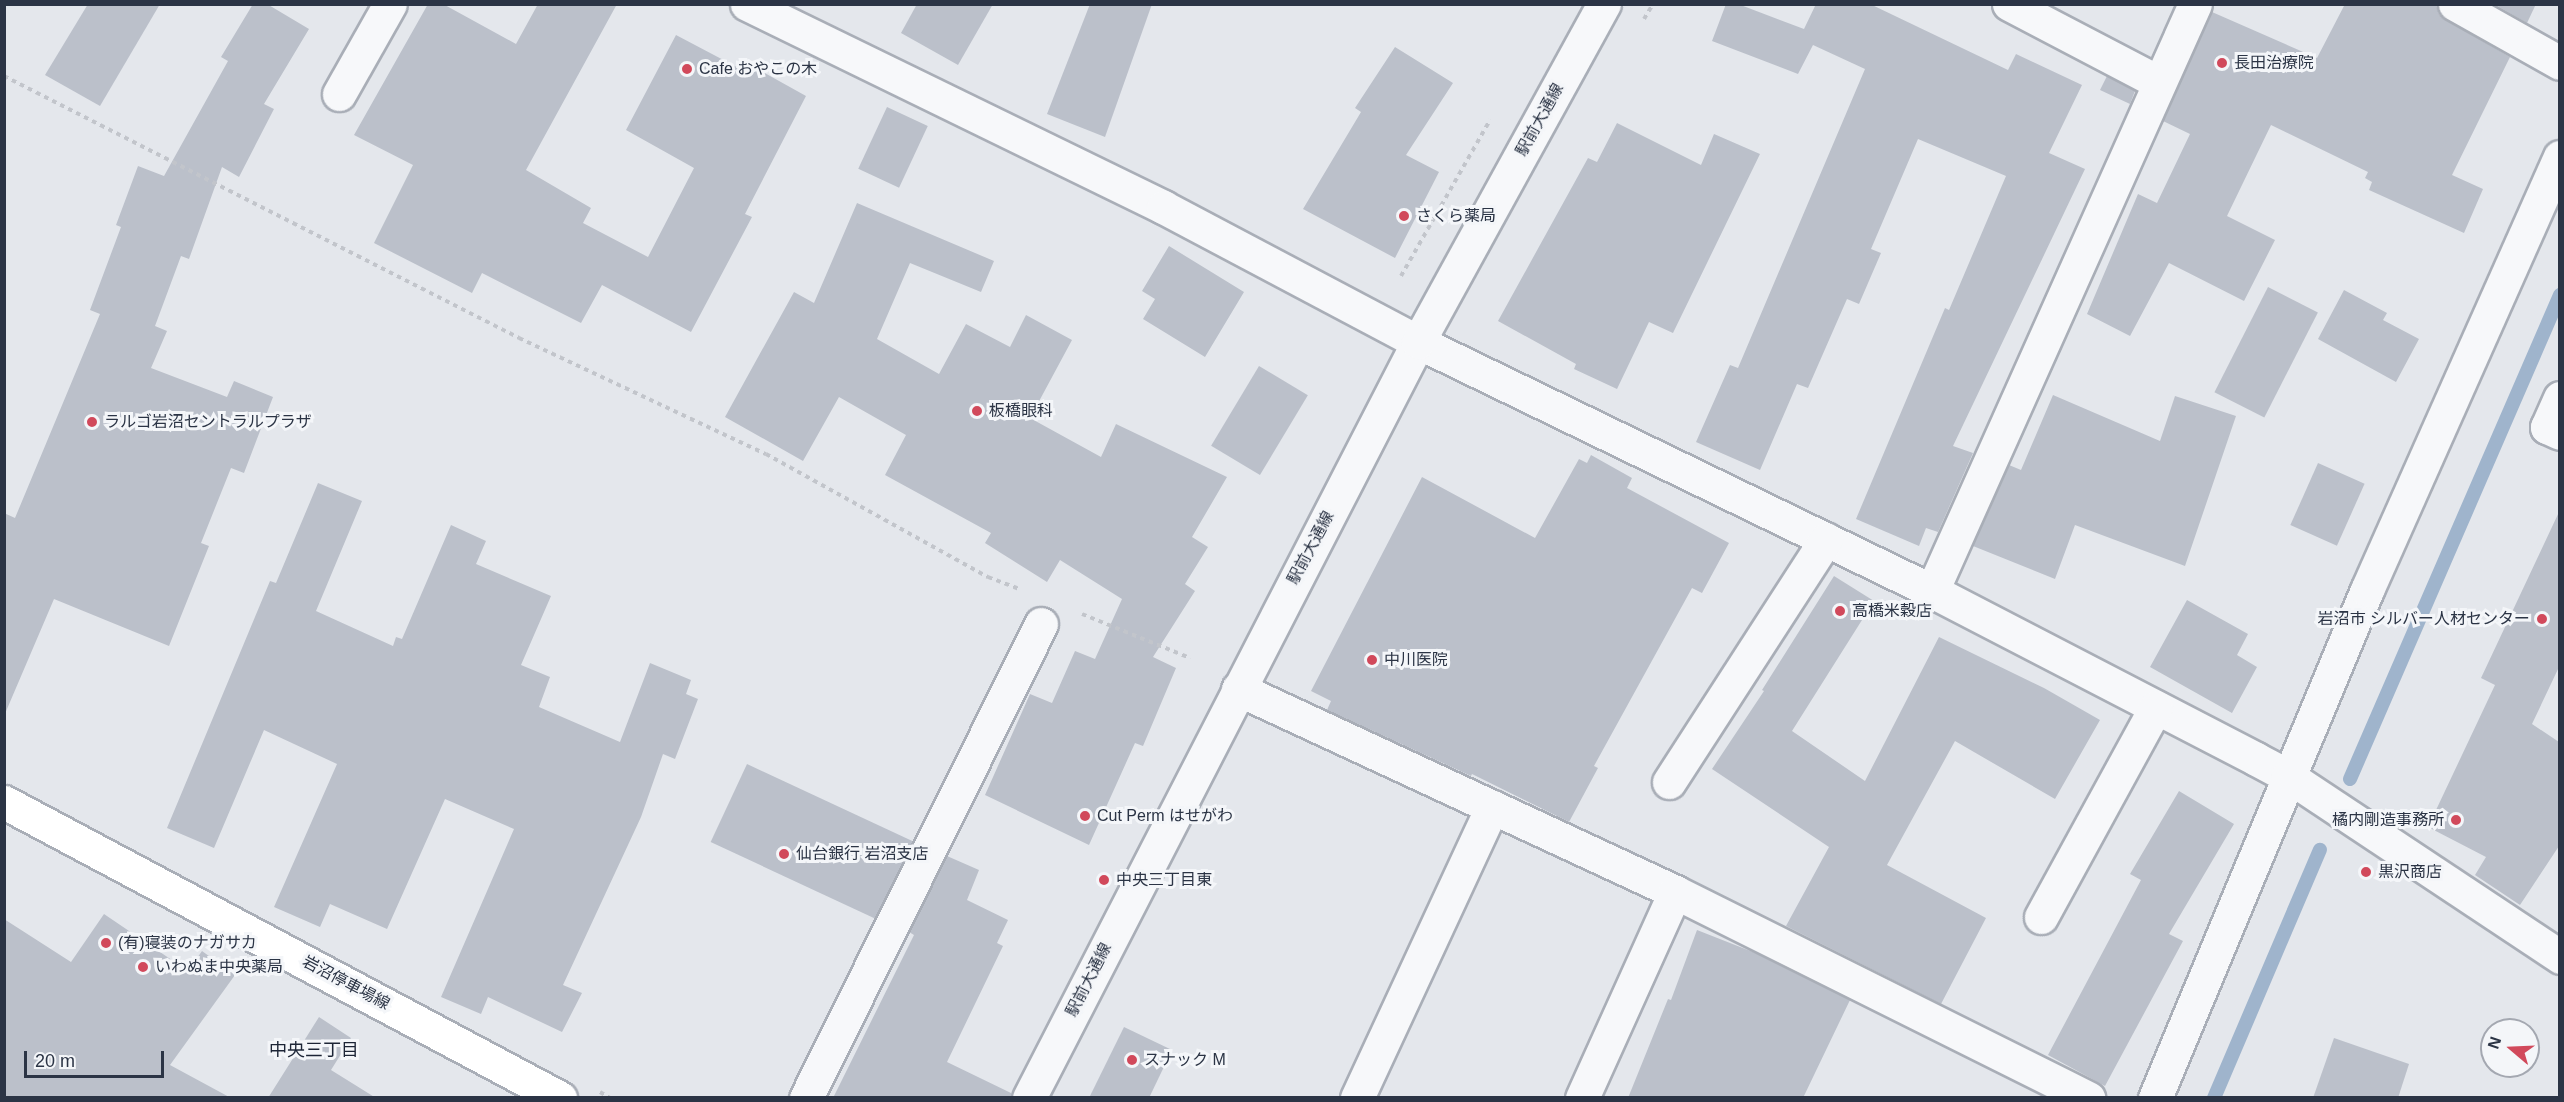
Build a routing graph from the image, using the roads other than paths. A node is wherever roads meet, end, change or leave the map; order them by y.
1 (390, 4) edge
2 (747, 4) edge
3 (1604, 4) edge
4 (2009, 4) edge
5 (2194, 4) edge
6 (2455, 4) edge
7 (781, 12) edge
8 (2559, 63) edge
9 (2158, 82) junction
10 (339, 94) dead end
11 (2559, 157) edge
12 (1418, 342) junction
13 (2559, 398) edge
14 (2559, 433) edge
15 (1826, 539) junction
16 (1932, 591) junction
17 (1041, 624) dead end
18 (1238, 689) junction
19 (2156, 706) junction
20 (2288, 776) junction
21 (1669, 782) dead end
22 (4, 802) edge
23 (1492, 807) junction
24 (1675, 892) junction
25 (2041, 917) dead end
26 (2559, 957) edge
27 (560, 1098) edge
28 (806, 1098) edge
29 (1029, 1098) edge
30 (1357, 1098) edge
31 (1582, 1098) edge
32 (2088, 1098) edge
33 (2155, 1098) edge

1 - 10 street
2 - 7 street
3 - 12 street, 駅前大通線
4 - 9 street
5 - 9 street
6 - 8 street
7 - 12 street
9 - 16 street
11 - 20 street
12 - 15 street
12 - 18 street, 駅前大通線
13 - 14 street
15 - 16 street
15 - 21 street
16 - 19 street
17 - 28 street
18 - 23 street
18 - 29 street, 駅前大通線
19 - 20 street
19 - 25 street
20 - 26 street
20 - 33 street
22 - 27 main road, 岩沼停車場線
23 - 24 street
23 - 30 street
24 - 31 street
24 - 32 street

